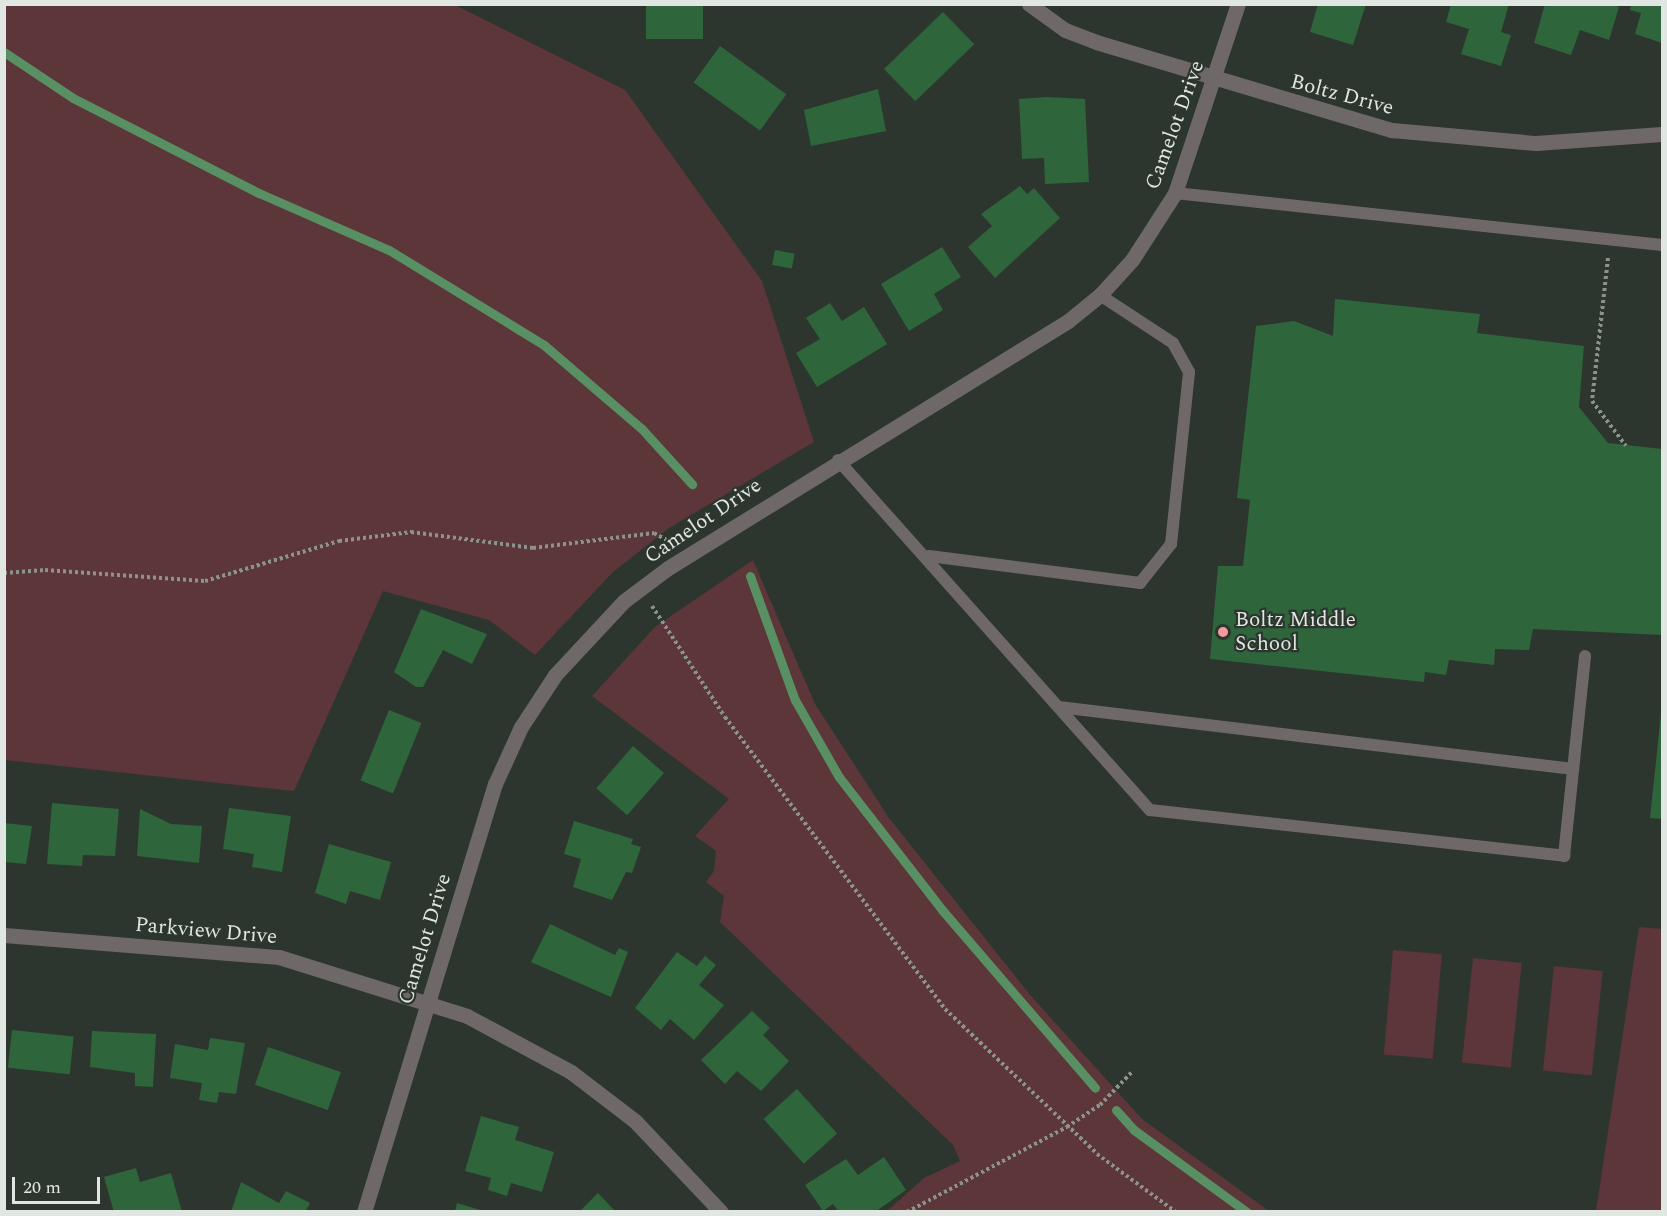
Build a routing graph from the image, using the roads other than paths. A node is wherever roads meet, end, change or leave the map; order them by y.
1 (1029, 4) edge
2 (1238, 4) edge
3 (1214, 79) junction
4 (1662, 134) edge
5 (1174, 193) junction
6 (1662, 245) edge
7 (1100, 295) junction
8 (838, 460) junction
9 (929, 556) junction
10 (1585, 656) dead end
11 (1059, 706) junction
12 (1573, 769) junction
13 (4, 935) edge
14 (427, 1004) junction
15 (364, 1212) edge
16 (721, 1212) edge

1 - 3 street, Boltz Drive
2 - 3 street, Camelot Drive
3 - 4 street, Boltz Drive
3 - 5 street, Camelot Drive
5 - 6 lane
5 - 7 street, Camelot Drive
7 - 8 street, Camelot Drive
7 - 9 lane
8 - 9 lane
8 - 14 street, Camelot Drive
9 - 11 lane
10 - 12 lane
11 - 12 lane
11 - 12 lane
13 - 14 street, Parkview Drive
14 - 15 street, Camelot Drive
14 - 16 street, Parkview Drive

